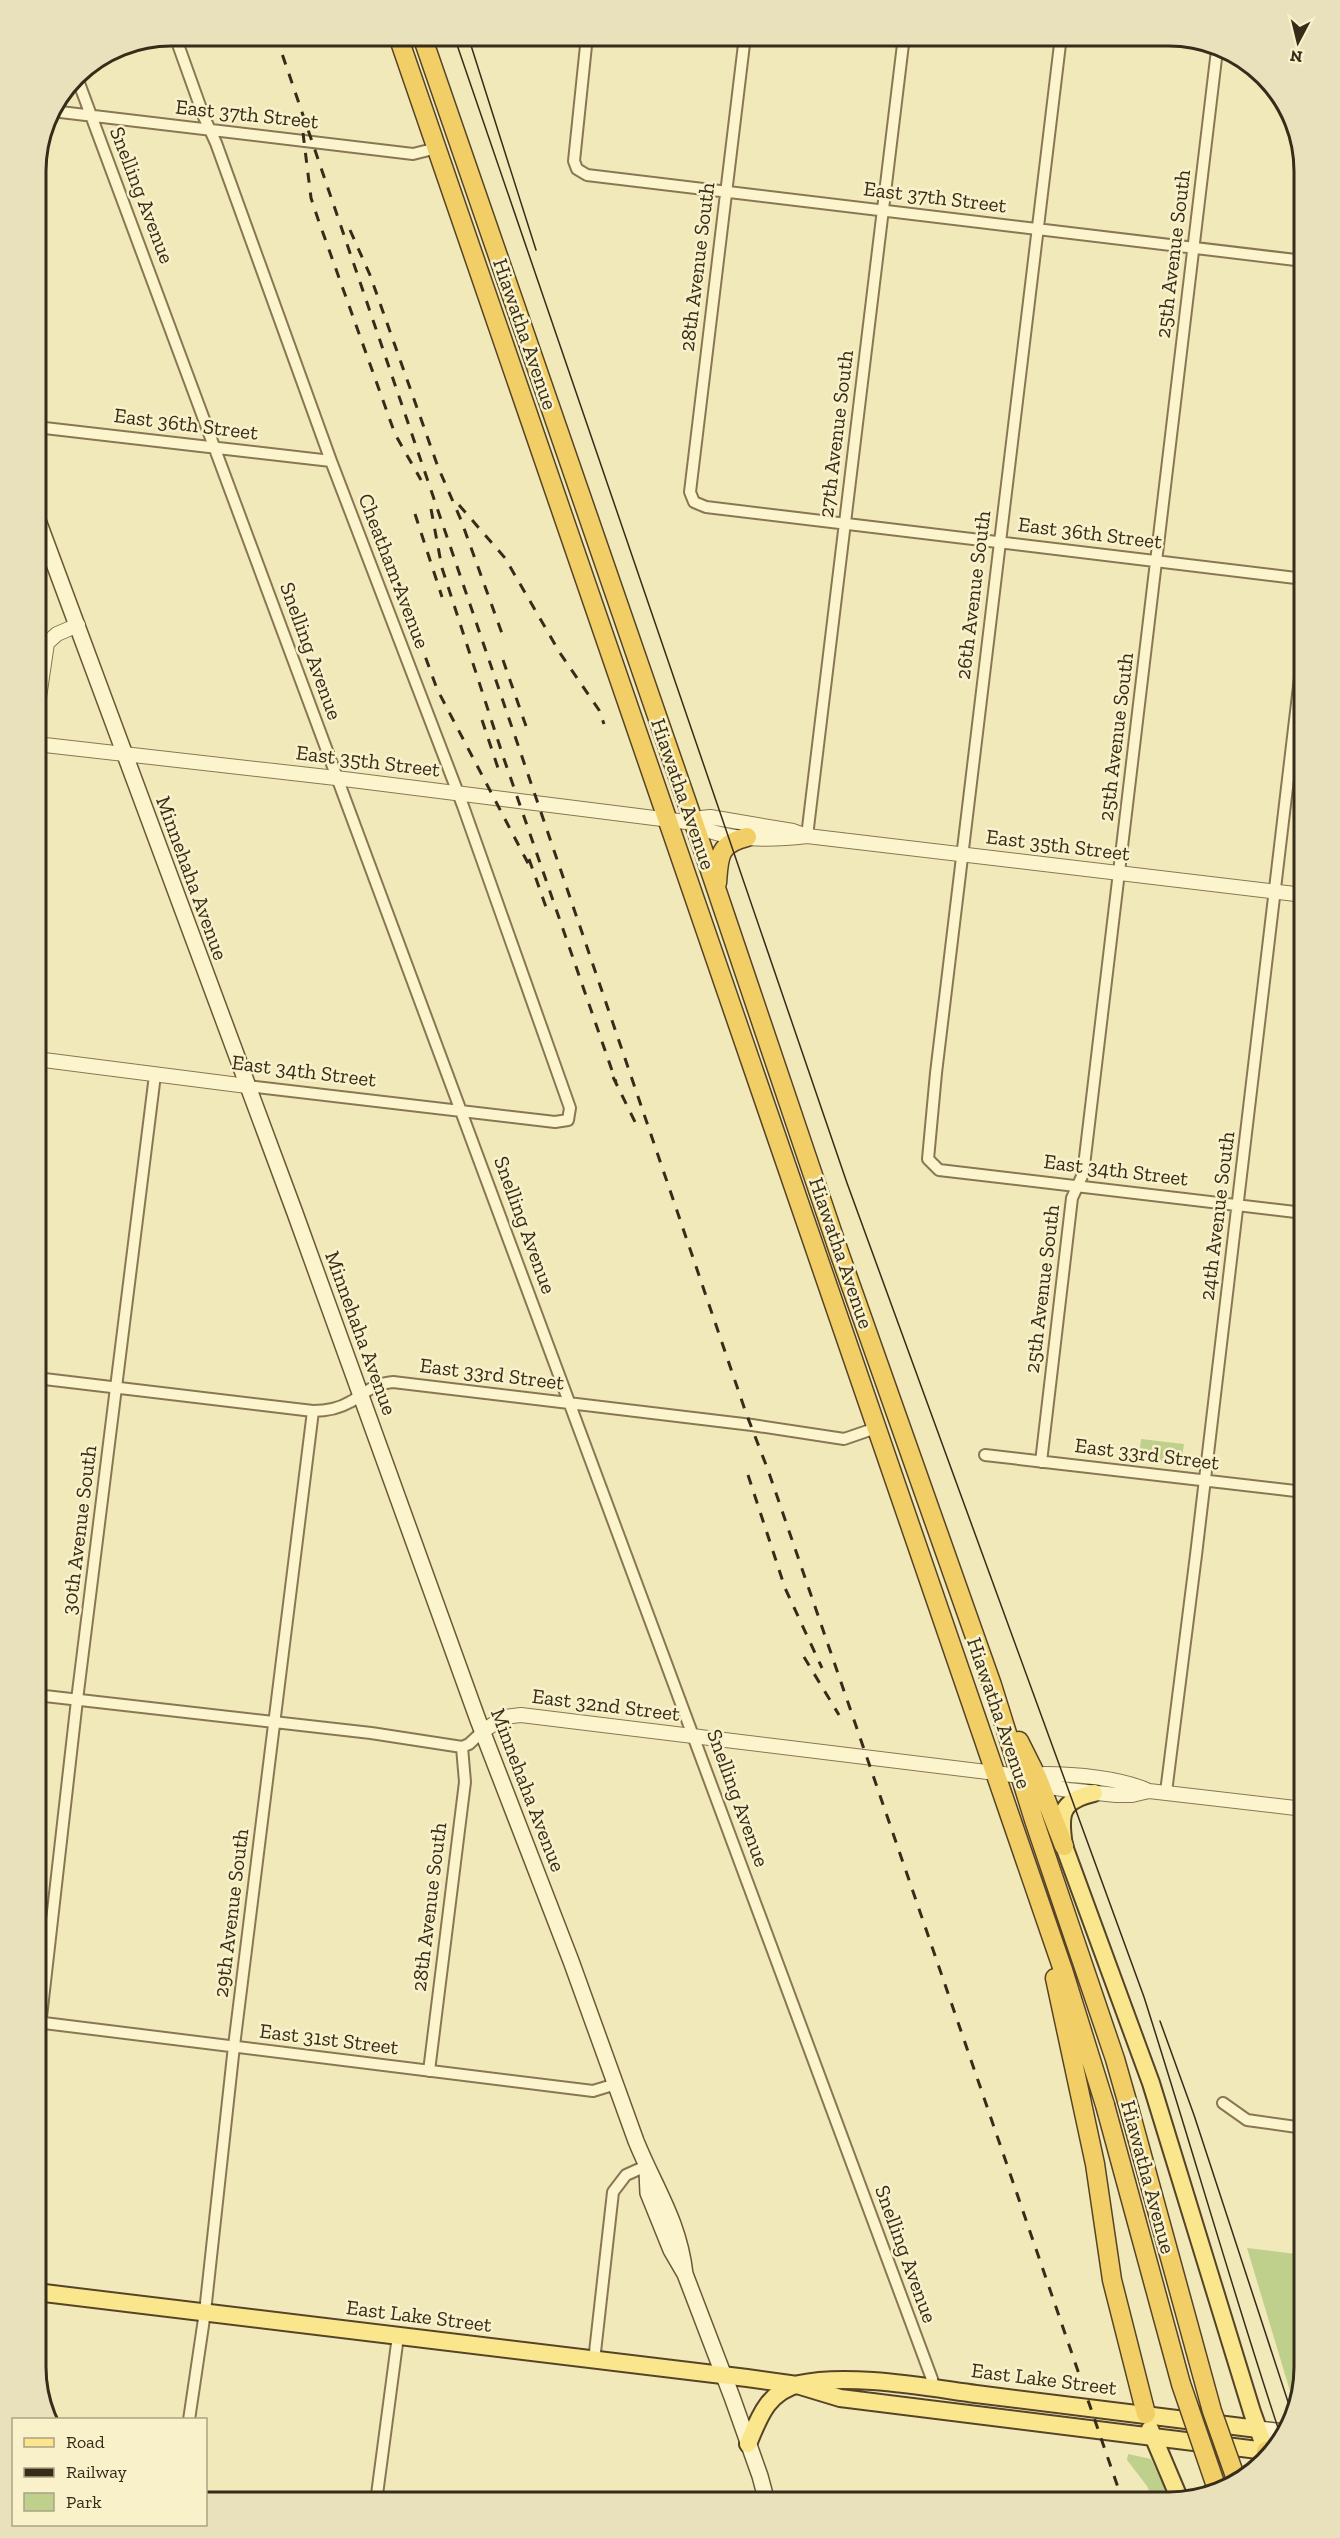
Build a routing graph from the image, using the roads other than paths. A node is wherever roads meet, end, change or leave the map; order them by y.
1 (179, 46) edge
2 (402, 46) edge
3 (427, 46) edge
4 (586, 46) edge
5 (744, 47) edge
6 (903, 47) edge
7 (1060, 47) edge
8 (1217, 56) edge
9 (80, 86) edge
10 (61, 112) edge
11 (91, 116) junction
12 (210, 129) junction
13 (437, 148) junction
14 (725, 192) junction
15 (882, 210) junction
16 (1038, 230) junction
17 (1194, 248) junction
18 (1294, 260) edge
19 (47, 428) edge
20 (215, 448) junction
21 (331, 461) junction
22 (694, 502) joint
23 (845, 523) junction
24 (1000, 541) junction
25 (47, 543) edge
26 (1155, 561) junction
27 (1294, 578) edge
28 (78, 625) junction
29 (47, 644) edge
30 (1294, 727) edge
31 (47, 745) edge
32 (124, 755) junction
33 (336, 778) junction
34 (456, 793) junction
35 (669, 820) junction
36 (694, 823) junction
37 (807, 836) junction
38 (747, 837) junction
39 (963, 855) junction
40 (1119, 873) junction
41 (1274, 892) junction
42 (1294, 894) edge
43 (718, 897) junction
44 (47, 1060) edge
45 (155, 1075) junction
46 (247, 1086) junction
47 (463, 1113) junction
48 (568, 1120) joint
49 (928, 1159) joint
50 (1078, 1186) junction
51 (1238, 1205) junction
52 (1294, 1213) edge
53 (46, 1379) edge
54 (117, 1386) junction
55 (362, 1394) junction
56 (569, 1403) junction
57 (313, 1411) junction
58 (876, 1428) junction
59 (985, 1455) dead end
60 (1041, 1462) junction
61 (1205, 1480) junction
62 (1294, 1491) edge
63 (46, 1696) edge
64 (76, 1700) junction
65 (274, 1724) junction
66 (483, 1731) junction
67 (695, 1736) junction
68 (462, 1747) junction
69 (996, 1773) junction
70 (1029, 1777) junction
71 (1149, 1791) junction
72 (1094, 1792) junction
73 (1166, 1792) junction
74 (1294, 1808) edge
75 (1064, 1846) junction
76 (1035, 1889) junction
77 (46, 1953) edge
78 (46, 2024) edge
79 (234, 2046) junction
80 (429, 2071) junction
81 (616, 2084) junction
82 (1223, 2103) dead end
83 (1294, 2127) edge
84 (646, 2166) junction
85 (46, 2293) edge
86 (205, 2312) junction
87 (398, 2336) junction
88 (594, 2361) junction
89 (723, 2375) junction
90 (797, 2385) junction
91 (933, 2388) junction
92 (1146, 2414) junction
93 (189, 2418) edge
94 (1258, 2429) junction
95 (1275, 2431) edge
96 (1153, 2438) junction
97 (748, 2444) junction
98 (1265, 2446) edge
99 (1261, 2451) edge
100 (1234, 2473) edge
101 (1215, 2483) edge
102 (377, 2491) edge
103 (1176, 2491) edge
104 (765, 2492) edge

1 - 12 street, Cheatham Avenue
2 - 13 highway, Hiawatha Avenue
3 - 36 highway, Hiawatha Avenue
4 - 14 street, East 37th Street
5 - 14 street, 28th Avenue South
6 - 15 street, 27th Avenue South
7 - 16 street, 26th Avenue South
8 - 17 street, 25th Avenue South
9 - 11 street, Snelling Avenue
10 - 11 street, East 37th Street
11 - 12 street, East 37th Street
11 - 20 street, Snelling Avenue
12 - 13 street, East 37th Street
12 - 21 street, Cheatham Avenue
13 - 35 highway, Hiawatha Avenue
14 - 15 street, East 37th Street
14 - 22 street, 28th Avenue South
15 - 16 street, East 37th Street
15 - 23 street, 27th Avenue South
16 - 17 street, East 37th Street
16 - 24 street, 26th Avenue South
17 - 18 street, East 37th Street
17 - 26 street, 25th Avenue South
19 - 20 street, East 36th Street
20 - 21 street, East 36th Street
20 - 33 street, Snelling Avenue
21 - 34 street, Cheatham Avenue
22 - 23 street, East 36th Street
23 - 24 street, East 36th Street
23 - 37 street, 27th Avenue South
24 - 26 street, East 36th Street
24 - 39 street, 26th Avenue South
25 - 28 main road, Minnehaha Avenue
26 - 27 street, East 36th Street
26 - 40 street, 25th Avenue South
28 - 29 street
28 - 32 main road, Minnehaha Avenue
30 - 41 street, 24th Avenue South
31 - 32 street, East 35th Street
32 - 33 street, East 35th Street
32 - 46 main road, Minnehaha Avenue
33 - 34 street, East 35th Street
33 - 47 street, Snelling Avenue
34 - 35 street, East 35th Street
34 - 48 street, Cheatham Avenue
35 - 36 street, East 35th Street
35 - 58 highway, Hiawatha Avenue
36 - 37 street, East 35th Street
36 - 38 street, East 35th Street
36 - 43 highway, Hiawatha Avenue
37 - 38 street, East 35th Street
37 - 39 street, East 35th Street
38 - 43 highway
39 - 40 street, East 35th Street
39 - 49 street, 26th Avenue South
40 - 41 street, East 35th Street
40 - 50 street, 25th Avenue South
41 - 42 street, East 35th Street
41 - 51 street, 24th Avenue South
43 - 70 highway, Hiawatha Avenue
44 - 45 street, East 34th Street
45 - 46 street, East 34th Street
45 - 54 street, 30th Avenue South
46 - 47 street, East 34th Street
46 - 55 main road, Minnehaha Avenue
47 - 48 street, East 34th Street
47 - 56 street, Snelling Avenue
49 - 50 street, East 34th Street
50 - 51 street, East 34th Street
50 - 60 street, 25th Avenue South
51 - 52 street, East 34th Street
51 - 61 street, 24th Avenue South
53 - 54 street, East 33rd Street
54 - 57 street, East 33rd Street
54 - 64 street, 30th Avenue South
55 - 56 street, East 33rd Street
55 - 57 street, East 33rd Street
55 - 66 main road, Minnehaha Avenue
56 - 58 street, East 33rd Street
56 - 67 street, Snelling Avenue
57 - 65 street, 29th Avenue South
58 - 69 highway, Hiawatha Avenue
59 - 60 street, East 33rd Street
60 - 61 street, East 33rd Street
61 - 62 street, East 33rd Street
61 - 73 street, 24th Avenue South
63 - 64 street
64 - 65 street
64 - 77 street, 30th Avenue South
65 - 68 street
65 - 79 street, 29th Avenue South
66 - 67 street, East 32nd Street
66 - 68 street, East 32nd Street
66 - 81 main road, Minnehaha Avenue
67 - 69 street, East 32nd Street
67 - 91 street, Snelling Avenue
68 - 80 street, 28th Avenue South
69 - 70 street, East 32nd Street
69 - 76 highway, Hiawatha Avenue
70 - 71 street, East 32nd Street
70 - 72 street, East 32nd Street
70 - 75 highway
70 - 100 highway, Hiawatha Avenue, bridge
71 - 72 street, East 32nd Street
71 - 73 street, East 32nd Street
72 - 75 main road
73 - 74 street, East 32nd Street
75 - 94 main road
76 - 92 highway
76 - 101 highway, Hiawatha Avenue, bridge
78 - 79 street, East 31st Street
79 - 80 street, East 31st Street
79 - 86 street, 29th Avenue South
80 - 81 street, East 31st Street
81 - 84 main road, Minnehaha Avenue
82 - 83 street
84 - 88 street
84 - 89 main road, Minnehaha Avenue
85 - 86 main road, East Lake Street
86 - 87 main road, East Lake Street
86 - 93 street, 29th Avenue South
87 - 88 main road, East Lake Street
87 - 102 street
88 - 89 main road, East Lake Street
89 - 90 main road, East Lake Street
89 - 97 main road
90 - 91 main road, East Lake Street
90 - 96 main road, East Lake Street
90 - 97 main road
91 - 92 main road, East Lake Street
92 - 94 main road, East Lake Street
92 - 96 main road
94 - 95 main road, East Lake Street
94 - 98 main road
96 - 99 main road, East Lake Street
96 - 103 main road
97 - 104 main road

